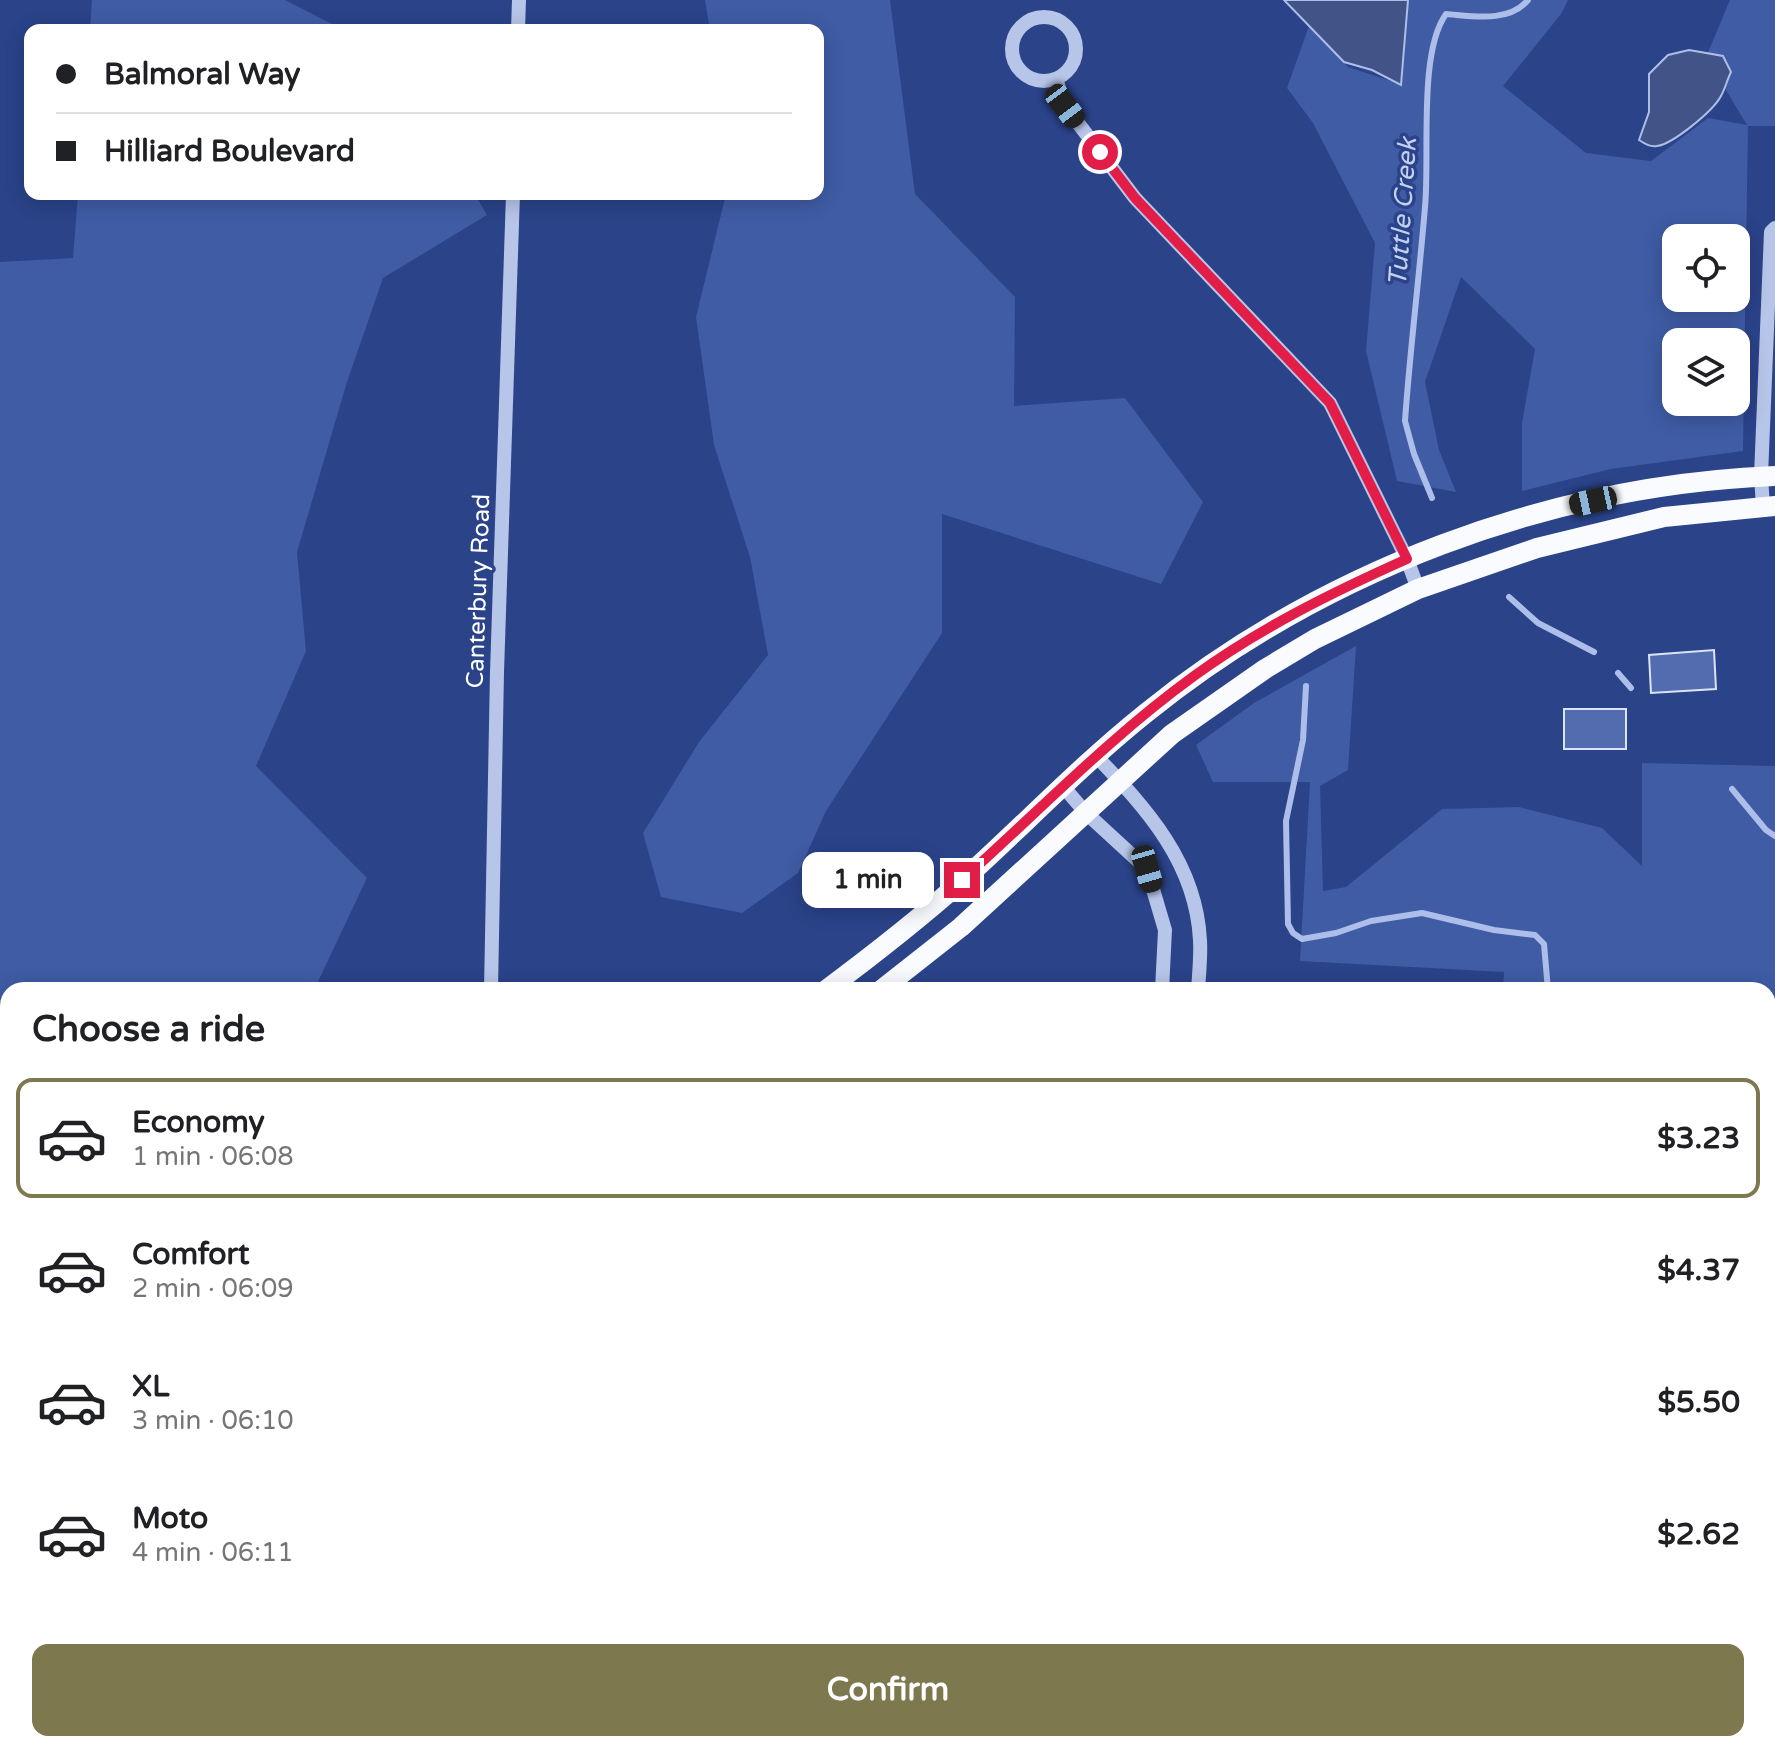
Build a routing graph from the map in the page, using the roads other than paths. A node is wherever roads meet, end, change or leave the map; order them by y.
1 (519, 0) edge
2 (518, 24) edge
3 (1056, 79) junction
4 (513, 200) edge
5 (1775, 228) edge
6 (1768, 476) edge
7 (1769, 507) edge
8 (1407, 559) junction
9 (1418, 589) junction
10 (1096, 756) junction
11 (1120, 781) junction
12 (1062, 785) junction
13 (1085, 812) junction
14 (491, 982) edge
15 (836, 982) edge
16 (891, 982) edge
17 (1162, 982) edge
18 (1198, 982) edge

1 - 2 street
3 - 3 street
3 - 8 street
4 - 14 street, Canterbury Road
5 - 6 street
6 - 7 street
6 - 8 main road
7 - 9 main road
8 - 9 street
8 - 10 main road
9 - 11 main road
10 - 11 street
10 - 12 main road
11 - 13 main road
11 - 18 street
12 - 13 street
12 - 15 main road
13 - 16 main road
13 - 17 street

